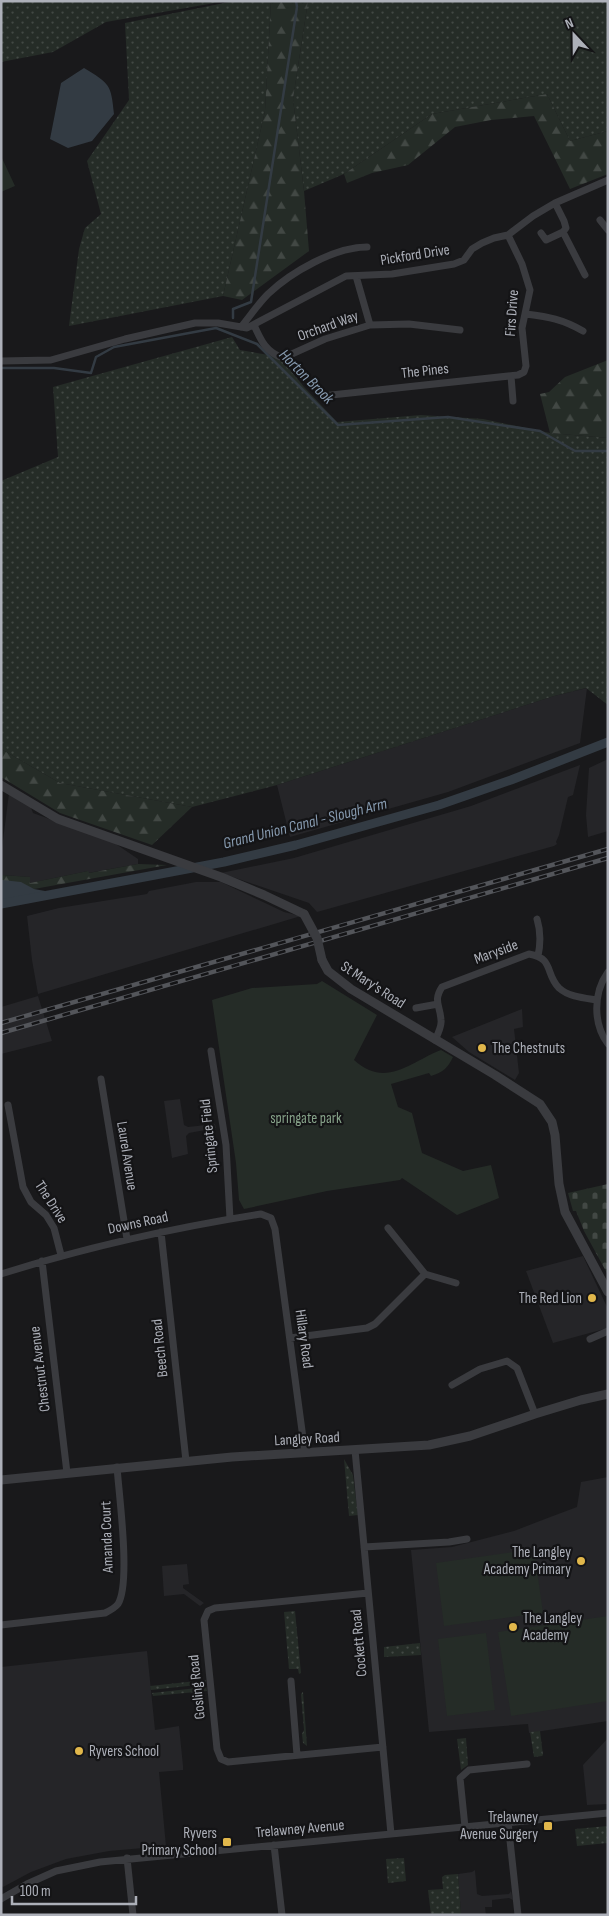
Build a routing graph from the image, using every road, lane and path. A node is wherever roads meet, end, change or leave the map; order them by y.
1 (608, 180) edge
2 (555, 203) junction
3 (600, 220) dead end
4 (608, 230) edge
5 (563, 232) junction
6 (541, 234) dead end
7 (508, 235) junction
8 (367, 247) dead end
9 (585, 275) dead end
10 (356, 276) junction
11 (526, 314) junction
12 (254, 325) junction
13 (370, 325) junction
14 (244, 327) junction
15 (460, 330) dead end
16 (583, 331) dead end
17 (1, 361) edge
18 (526, 366) joint
19 (511, 376) junction
20 (322, 396) dead end
21 (513, 401) dead end
22 (1, 785) edge
23 (537, 919) dead end
24 (538, 956) junction
25 (608, 972) edge
26 (597, 1000) junction
27 (438, 1004) junction
28 (416, 1008) dead end
29 (435, 1040) junction
30 (608, 1044) edge
31 (211, 1051) dead end
32 (101, 1079) dead end
33 (8, 1105) dead end
34 (230, 1219) junction
35 (388, 1228) dead end
36 (275, 1229) joint
37 (161, 1232) junction
38 (127, 1239) junction
39 (60, 1255) junction
40 (42, 1261) junction
41 (1, 1274) edge
42 (425, 1274) junction
43 (456, 1283) dead end
44 (608, 1292) edge
45 (608, 1332) edge
46 (290, 1338) junction
47 (590, 1339) dead end
48 (452, 1386) dead end
49 (608, 1394) edge
50 (534, 1414) junction
51 (354, 1450) junction
52 (304, 1453) junction
53 (186, 1461) junction
54 (117, 1467) junction
55 (66, 1473) junction
56 (1, 1480) edge
57 (467, 1539) dead end
58 (364, 1547) junction
59 (368, 1593) junction
60 (1, 1625) edge
61 (291, 1680) dead end
62 (383, 1747) junction
63 (297, 1755) junction
64 (527, 1764) dead end
65 (608, 1814) edge
66 (508, 1822) junction
67 (465, 1827) junction
68 (391, 1834) junction
69 (274, 1845) junction
70 (128, 1858) junction
71 (1, 1898) edge
72 (133, 1915) edge
73 (282, 1915) edge
74 (518, 1915) edge

1 - 2 street, Pickford Drive
2 - 5 street
2 - 7 street, Pickford Drive
3 - 4 street
5 - 6 street
5 - 9 street
7 - 10 street, Pickford Drive
7 - 11 street, Firs Drive
8 - 14 street
10 - 12 street, Pickford Drive
10 - 13 street, Orchard Way
11 - 16 street
11 - 18 street, Firs Drive
12 - 13 street, Orchard Way
12 - 14 street, Pickford Drive
13 - 15 street, Orchard Way
14 - 17 street
18 - 19 street, The Pines
19 - 20 street, The Pines
19 - 21 street
22 - 29 street, St Mary's Road, bridge
23 - 24 street
24 - 26 street, Maryside
24 - 27 street, Maryside
25 - 26 street
26 - 30 street
27 - 28 street
27 - 29 street
29 - 44 street, St Mary's Road
31 - 34 street, Springate Field
32 - 38 street, Laurel Avenue
33 - 39 street, The Drive
34 - 36 street, Downs Road
34 - 37 street, Downs Road
35 - 42 street
36 - 46 street, Hillary Road
37 - 38 street, Downs Road
37 - 53 street, Beech Road
38 - 39 street, Downs Road
39 - 40 street, Downs Road
40 - 41 street, Downs Road
40 - 55 street, Chestnut Avenue
42 - 43 street
42 - 46 street
45 - 47 street
46 - 52 street, Hillary Road
48 - 50 street
49 - 50 street, Langley Road
50 - 51 street, Langley Road
51 - 52 street, Langley Road
51 - 58 street, Cockett Road
52 - 53 street, Langley Road
53 - 54 street, Langley Road
54 - 55 street, Langley Road
54 - 60 street, Amanda Court
55 - 56 street, Langley Road
57 - 58 street
58 - 59 street, Cockett Road
59 - 62 street, Cockett Road
59 - 63 street, Gosling Road
61 - 63 street
62 - 63 street, Gosling Road
62 - 68 street, Cockett Road
64 - 67 street
65 - 66 street, Trelawney Avenue
66 - 67 street, Trelawney Avenue
66 - 74 street
67 - 68 street, Trelawney Avenue
68 - 69 street, Trelawney Avenue
69 - 70 street, Trelawney Avenue
69 - 73 street
70 - 71 street, Trelawney Avenue
70 - 72 street

